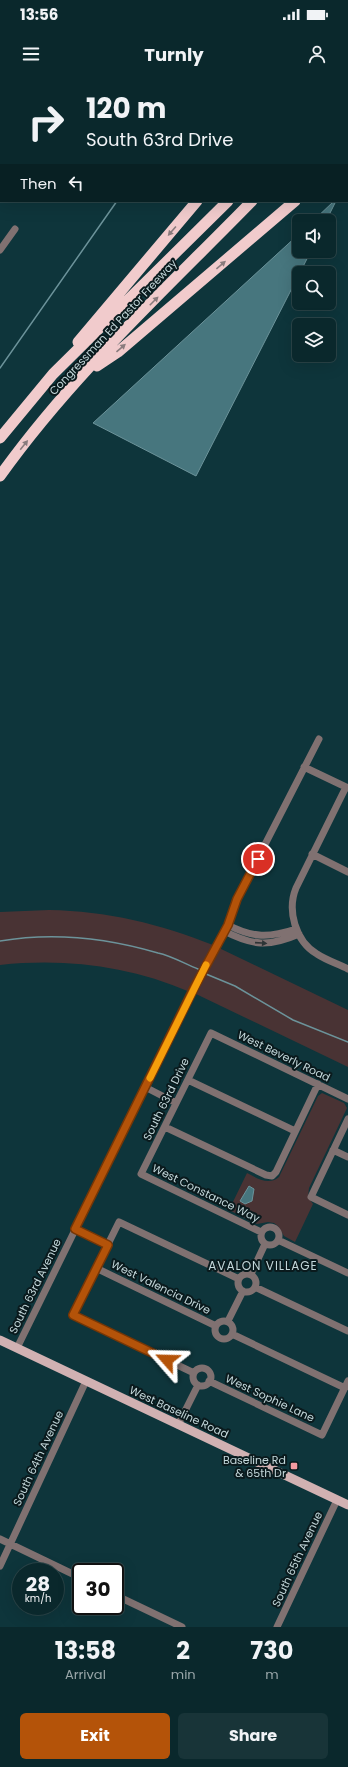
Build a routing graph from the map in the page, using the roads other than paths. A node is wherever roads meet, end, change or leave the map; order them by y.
1 (196, 202) edge
2 (227, 202) edge
3 (251, 202) edge
4 (294, 202) edge
5 (15, 229) dead end
6 (1, 246) edge
7 (53, 374) junction
8 (79, 380) junction
9 (0, 438) edge
10 (0, 476) edge
11 (319, 739) dead end
12 (304, 767) junction
13 (347, 787) edge
14 (312, 854) junction
15 (348, 872) edge
16 (226, 928) junction
17 (297, 931) junction
18 (348, 969) edge
19 (211, 1033) joint
20 (188, 1080) junction
21 (318, 1084) junction
22 (145, 1087) junction
23 (348, 1099) edge
24 (176, 1103) junction
25 (348, 1119) edge
26 (165, 1127) junction
27 (295, 1132) junction
28 (333, 1150) junction
29 (348, 1157) edge
30 (141, 1174) joint
31 (348, 1215) edge
32 (75, 1229) junction
33 (261, 1232) junction
34 (278, 1240) junction
35 (265, 1244) junction
36 (108, 1245) junction
37 (96, 1268) junction
38 (348, 1273) edge
39 (251, 1274) junction
40 (239, 1279) junction
41 (255, 1287) junction
42 (243, 1291) junction
43 (228, 1321) junction
44 (216, 1326) junction
45 (348, 1331) edge
46 (232, 1334) junction
47 (0, 1340) edge
48 (17, 1348) junction
49 (194, 1373) junction
50 (86, 1381) junction
51 (209, 1381) junction
52 (346, 1384) edge
53 (198, 1385) junction
54 (178, 1425) junction
55 (337, 1500) junction
56 (348, 1505) edge
57 (0, 1539) edge
58 (10, 1544) junction
59 (0, 1566) edge
60 (72, 1574) edge
61 (124, 1599) edge
62 (182, 1627) edge
63 (277, 1627) edge

1 -> 7 highway
2 - 7 highway, Congressman Ed Pastor Freeway
8 -> 3 highway, Congressman Ed Pastor Freeway
8 -> 4 highway
5 - 6 street
7 - 9 highway, Congressman Ed Pastor Freeway
10 -> 8 highway, Congressman Ed Pastor Freeway
11 - 12 street, South 63rd Avenue
12 - 13 street
12 - 16 street, South 63rd Avenue
13 - 14 street
14 - 15 street
14 - 17 street
16 - 17 street
16 - 22 street, South 63rd Avenue
17 - 18 street
19 - 20 street, South 63rd Drive
19 - 21 street, West Beverly Road
20 - 24 street, South 63rd Drive
20 - 27 street
21 - 23 street, West Beverly Road
21 - 27 street
22 - 24 street
22 - 32 street, South 63rd Avenue
24 - 26 street, South 63rd Drive
25 - 28 street
26 - 27 street
26 - 30 street, South 63rd Drive
28 - 29 street
28 - 31 street
30 - 33 street, West Constance Way
32 - 36 street, West Valencia Drive
32 - 48 street, South 63rd Avenue
33 - 34 street, West Constance Way
33 - 35 street, West Constance Way
34 - 35 street
34 - 38 street, West Constance Way
35 - 39 street
36 - 37 street
36 - 40 street
37 - 44 street, West Valencia Drive
37 - 49 street, West Sophie Lane
39 - 40 street
39 - 41 street
40 - 42 street
41 - 42 street
41 - 45 street
42 - 43 street
43 - 44 street, West Valencia Drive
43 - 46 street
44 - 46 street, West Valencia Drive
46 - 52 street, West Valencia Drive
47 - 48 main road, West Baseline Road
48 - 50 main road, West Baseline Road
49 - 51 street, West Sophie Lane
49 - 53 street
50 - 54 main road, West Baseline Road
50 - 58 street, South 64th Avenue
51 - 52 street, West Sophie Lane
51 - 53 street, West Sophie Lane
53 - 54 street
54 - 55 main road, West Baseline Road
55 - 56 main road, West Baseline Road
55 - 63 street, South 65th Avenue
57 - 58 street
58 - 59 street, South 64th Avenue
58 - 60 street
61 - 62 street

